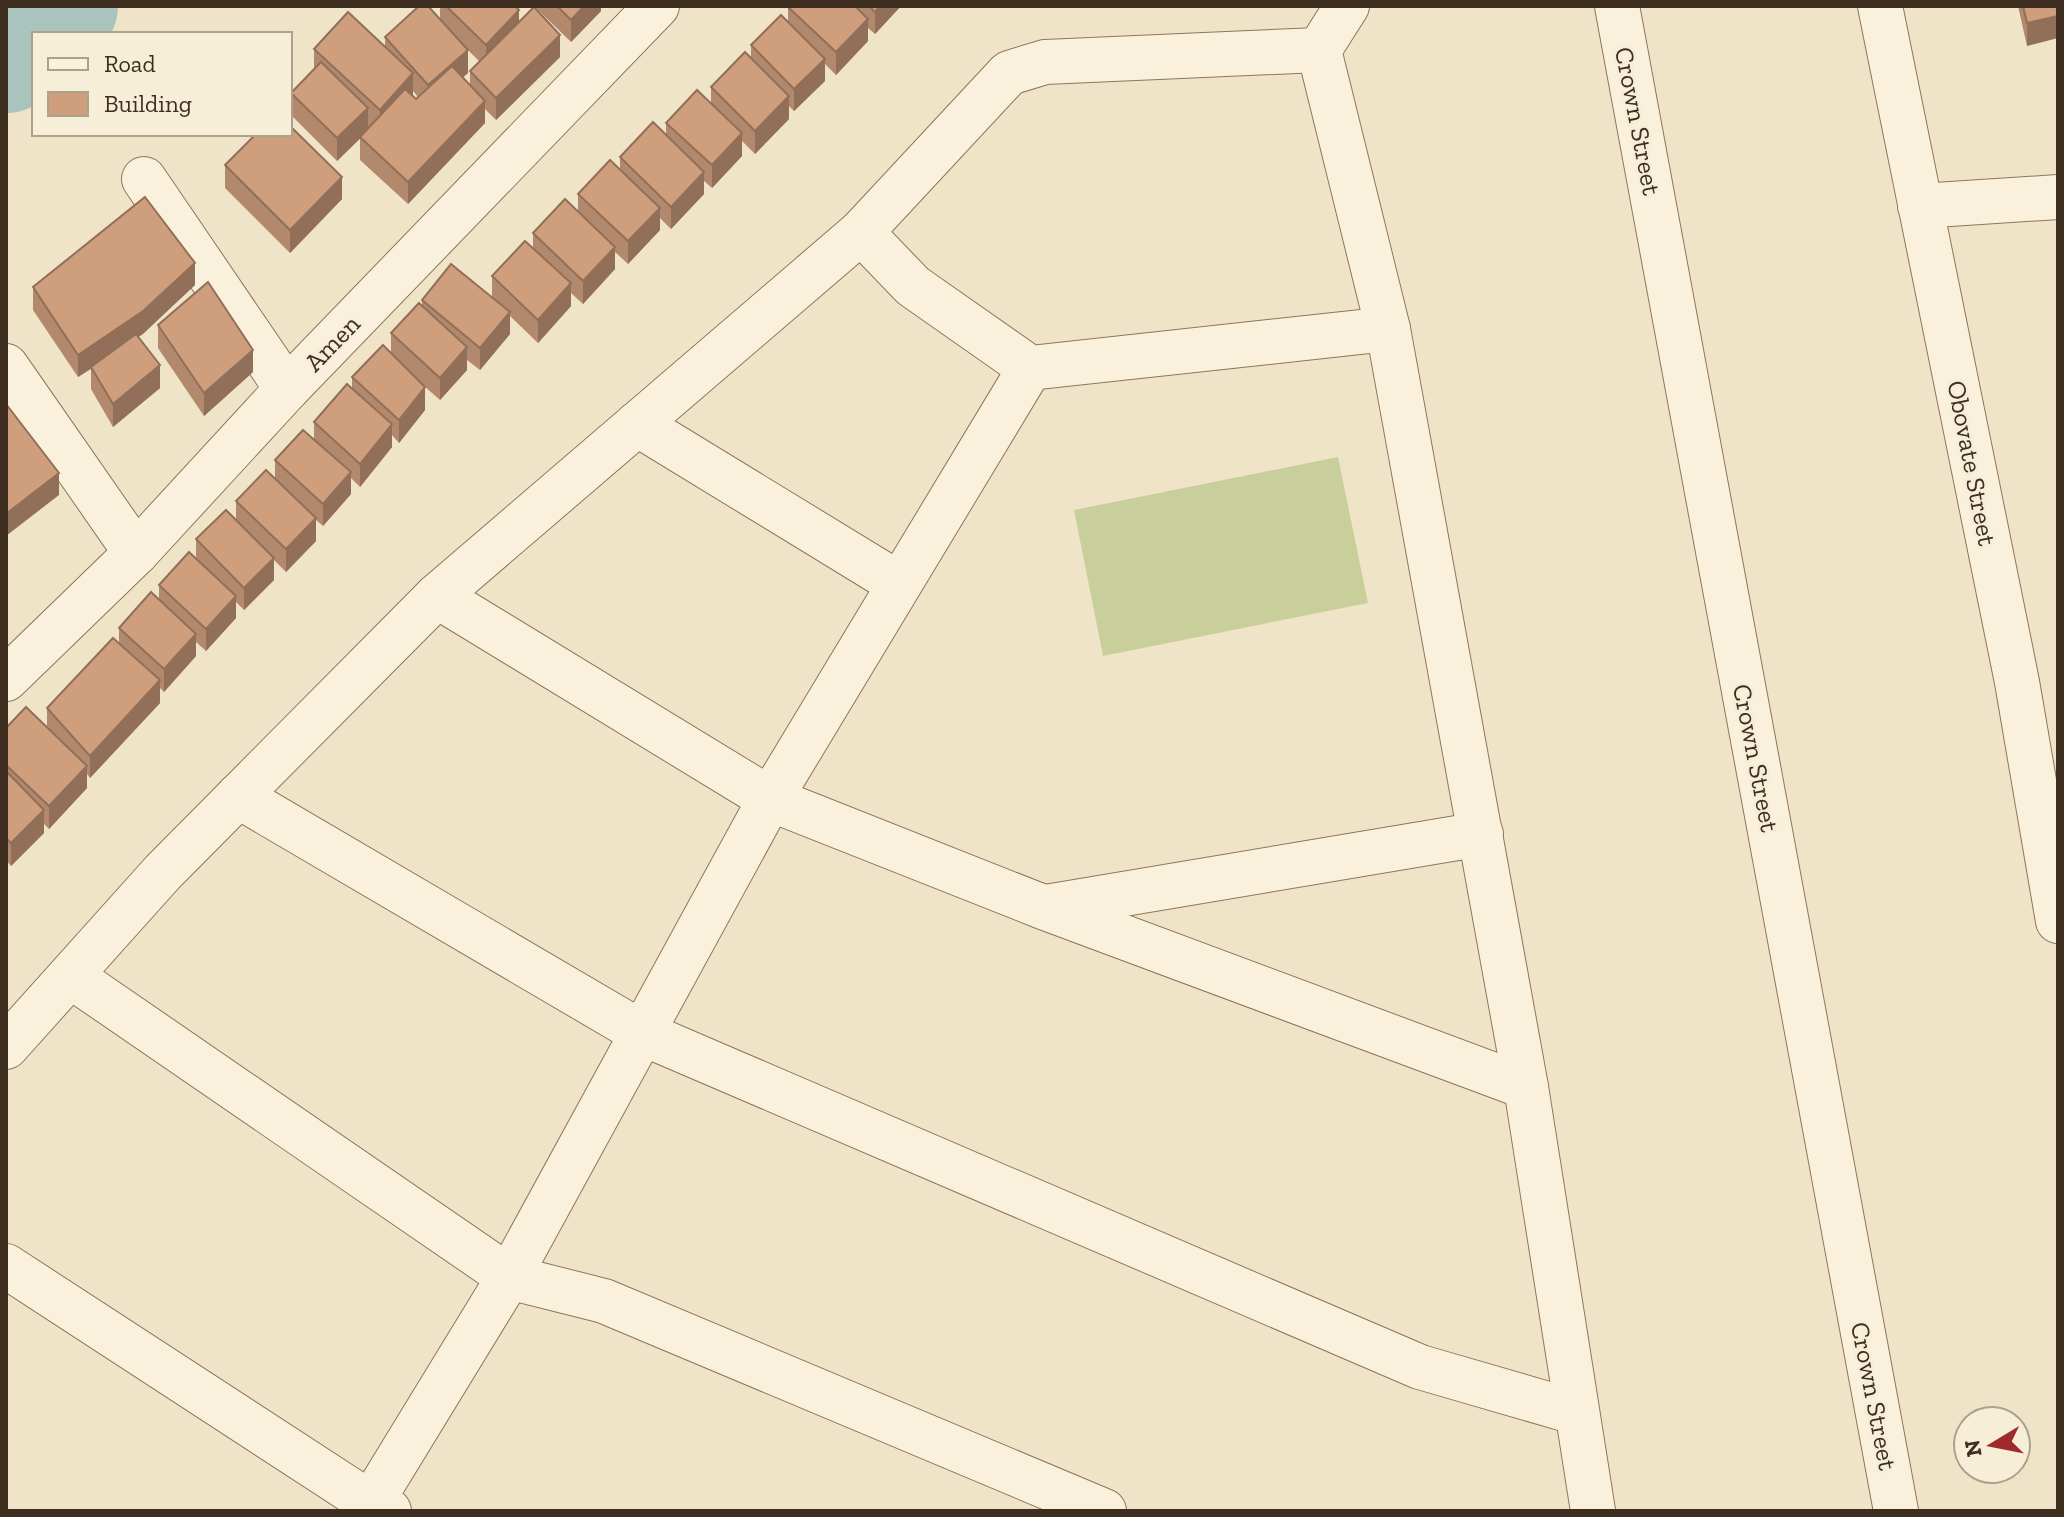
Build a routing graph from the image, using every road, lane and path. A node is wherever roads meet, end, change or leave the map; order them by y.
1 (657, 6) edge
2 (1347, 6) edge
3 (1617, 6) edge
4 (1880, 6) edge
5 (1319, 50) junction
6 (144, 179) dead end
7 (2058, 197) edge
8 (1920, 206) junction
9 (861, 232) junction
10 (1388, 329) junction
11 (6, 366) edge
12 (1030, 368) junction
13 (287, 389) junction
14 (637, 424) junction
15 (136, 553) junction
16 (899, 584) junction
17 (437, 596) junction
18 (14, 661) edge
19 (238, 796) junction
20 (770, 799) junction
21 (1481, 834) junction
22 (1043, 907) junction
23 (2058, 921) edge
24 (72, 977) junction
25 (642, 1033) junction
26 (6, 1047) edge
27 (1526, 1087) junction
28 (6, 1266) edge
29 (509, 1277) junction
30 (1575, 1412) junction
31 (375, 1508) edge
32 (1104, 1511) edge
33 (1593, 1511) edge
34 (1896, 1511) edge

1 - 13 street, Amen
2 - 5 street
3 - 34 street, Crown Street
4 - 8 street, Obovate Street
5 - 9 street
5 - 10 street
6 - 13 street
7 - 8 street
8 - 23 street, Obovate Street
9 - 12 street
9 - 14 street
10 - 12 street
10 - 21 street
11 - 15 street
12 - 16 street
13 - 15 street, Amen
14 - 16 street
14 - 17 street
15 - 18 street, Amen
16 - 20 street
17 - 19 street
17 - 20 street
19 - 24 street
19 - 25 street
20 - 22 street
20 - 25 street
21 - 22 street
21 - 27 street
22 - 27 street
24 - 26 street
24 - 29 street
25 - 29 street
25 - 30 street
27 - 30 street
28 - 31 street
29 - 31 street
29 - 32 street
30 - 33 street

